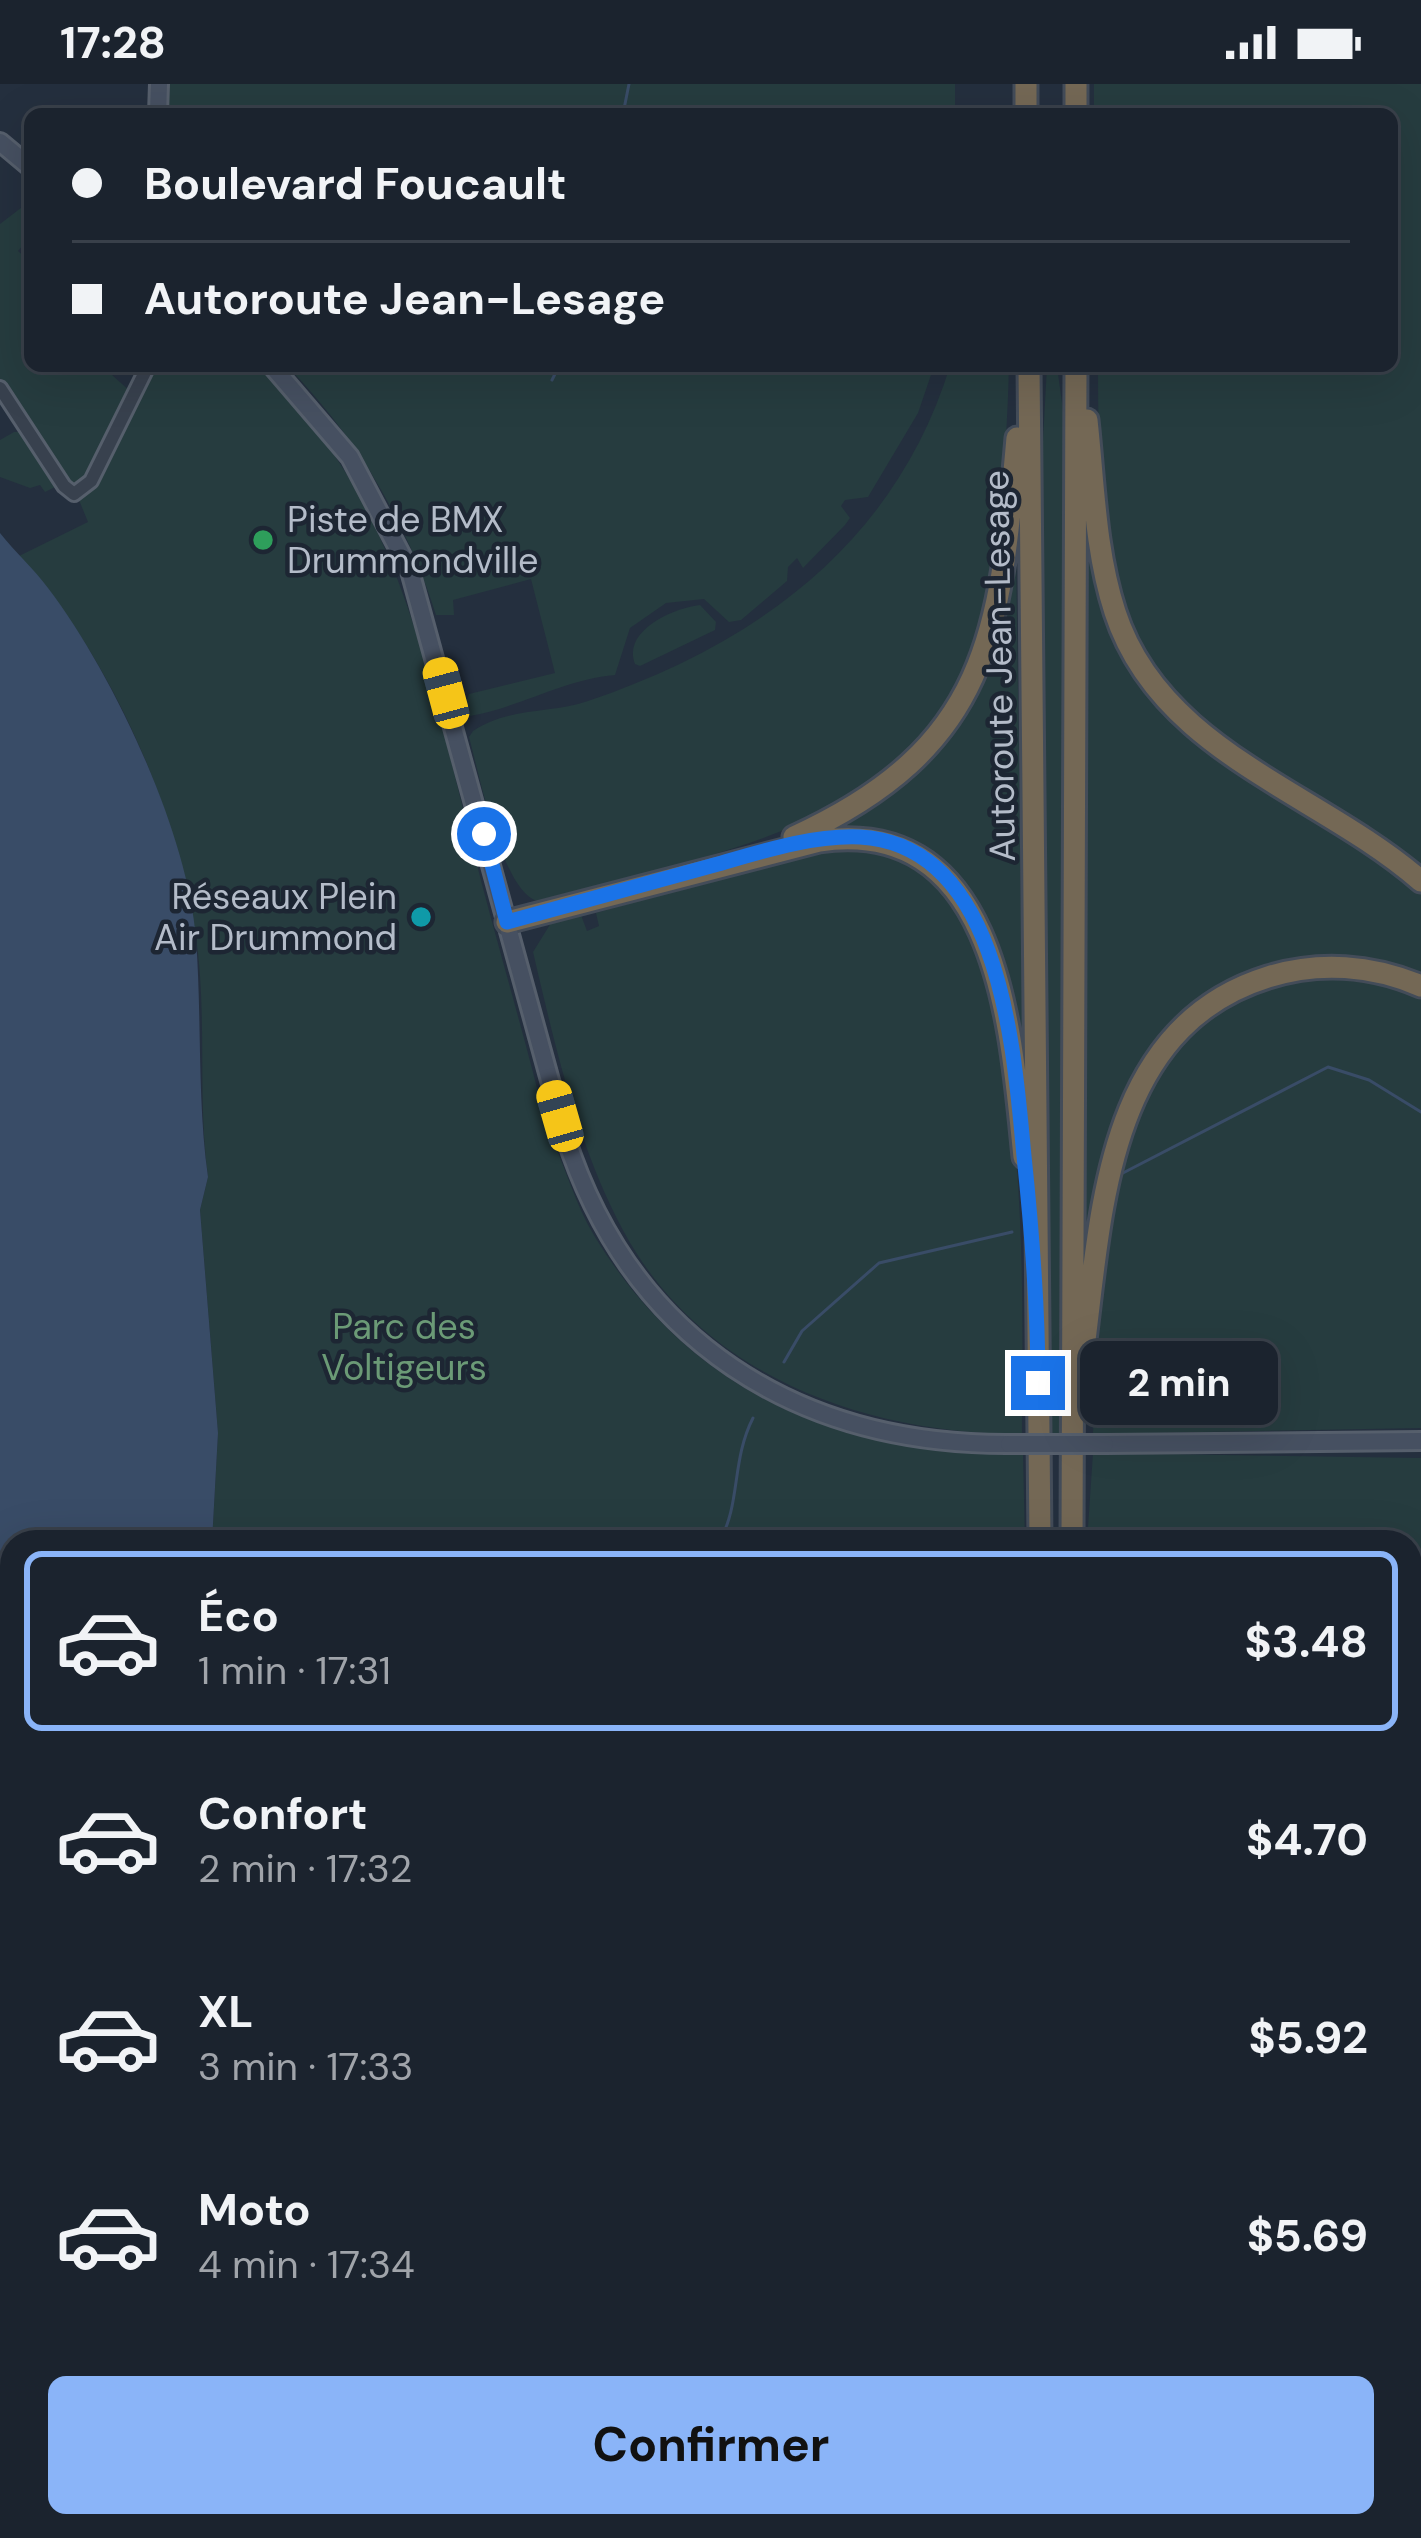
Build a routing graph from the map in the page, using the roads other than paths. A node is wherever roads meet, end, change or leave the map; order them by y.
1 (0, 142) edge
2 (24, 162) edge
3 (145, 372) edge
4 (277, 372) edge
5 (1025, 372) edge
6 (1026, 372) edge
7 (1078, 372) edge
8 (1079, 372) edge
9 (0, 388) edge
10 (762, 851) junction
11 (1421, 880) edge
12 (507, 922) junction
13 (1421, 986) edge
14 (1038, 1286) junction
15 (1073, 1436) junction
16 (1421, 1441) edge
17 (1040, 1530) edge
18 (1072, 1530) edge

1 - 2 street
3 - 9 street
4 - 12 street
5 - 10 highway
6 - 14 highway, Autoroute Jean-Lesage
7 - 15 highway, Autoroute Jean-Lesage
8 - 11 highway
10 - 12 highway
10 - 14 highway
12 - 16 street, bridge
13 - 15 highway
14 - 17 highway, Autoroute Jean-Lesage
15 - 18 highway, Autoroute Jean-Lesage

